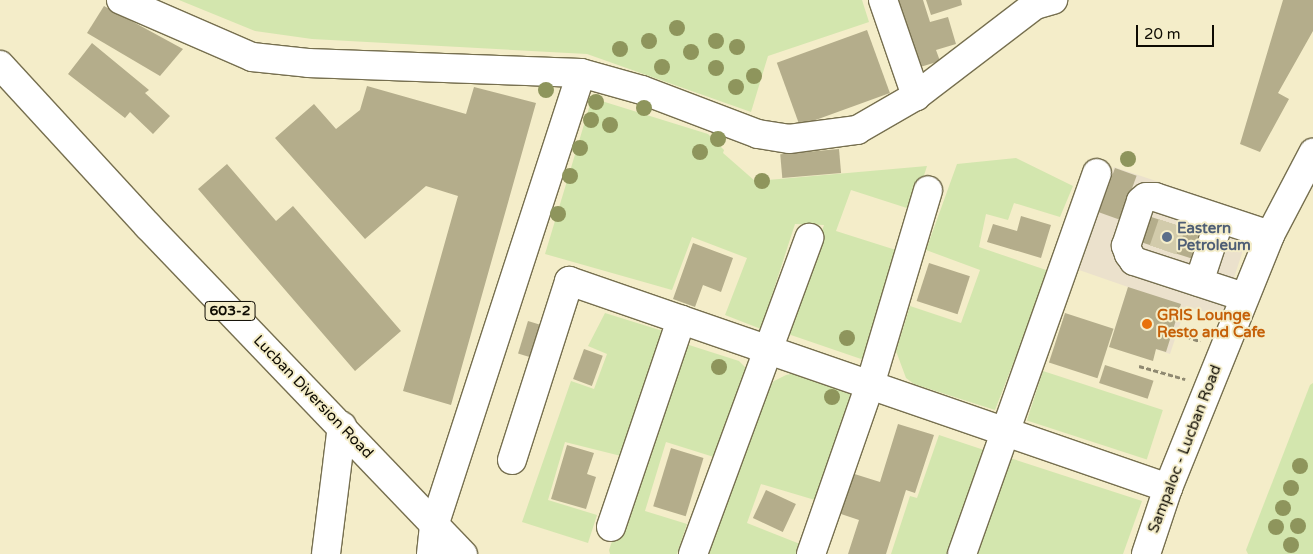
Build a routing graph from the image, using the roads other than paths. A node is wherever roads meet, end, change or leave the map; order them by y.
1 (121, 0) edge
2 (883, 0) edge
3 (1053, 0) edge
4 (0, 65) edge
5 (581, 73) junction
6 (916, 96) junction
7 (1313, 153) edge
8 (1097, 173) dead end
9 (928, 190) dead end
10 (1220, 219) junction
11 (1270, 236) junction
12 (809, 238) dead end
13 (1199, 282) junction
14 (1244, 297) junction
15 (681, 320) junction
16 (768, 350) junction
17 (870, 385) junction
18 (342, 426) junction
19 (1006, 431) junction
20 (512, 460) dead end
21 (1168, 488) junction
22 (434, 526) junction
23 (611, 527) dead end
24 (326, 554) edge
25 (431, 554) edge
26 (463, 554) edge
27 (693, 554) edge
28 (811, 554) edge
29 (962, 554) edge
30 (1146, 554) edge

1 - 5 street
2 - 6 street
3 - 6 street
4 - 18 street, Lucban Diversion Road / 603-2
5 - 6 street
5 - 22 street
7 - 11 street, Sampaloc - Lucban Road
8 - 19 street
9 - 17 street
10 - 11 street
10 - 13 street
10 - 13 street
11 - 14 street, Sampaloc - Lucban Road
12 - 16 street
13 - 14 street
14 - 21 street, Sampaloc - Lucban Road
15 - 16 street
15 - 20 street
15 - 23 street
16 - 17 street
16 - 27 street
17 - 19 street
17 - 28 street
18 - 22 street, Lucban Diversion Road / 603-2
18 - 24 street
19 - 21 street
19 - 29 street
21 - 30 street, Sampaloc - Lucban Road
22 - 25 street
22 - 26 street, Lucban Diversion Road / 603-2

